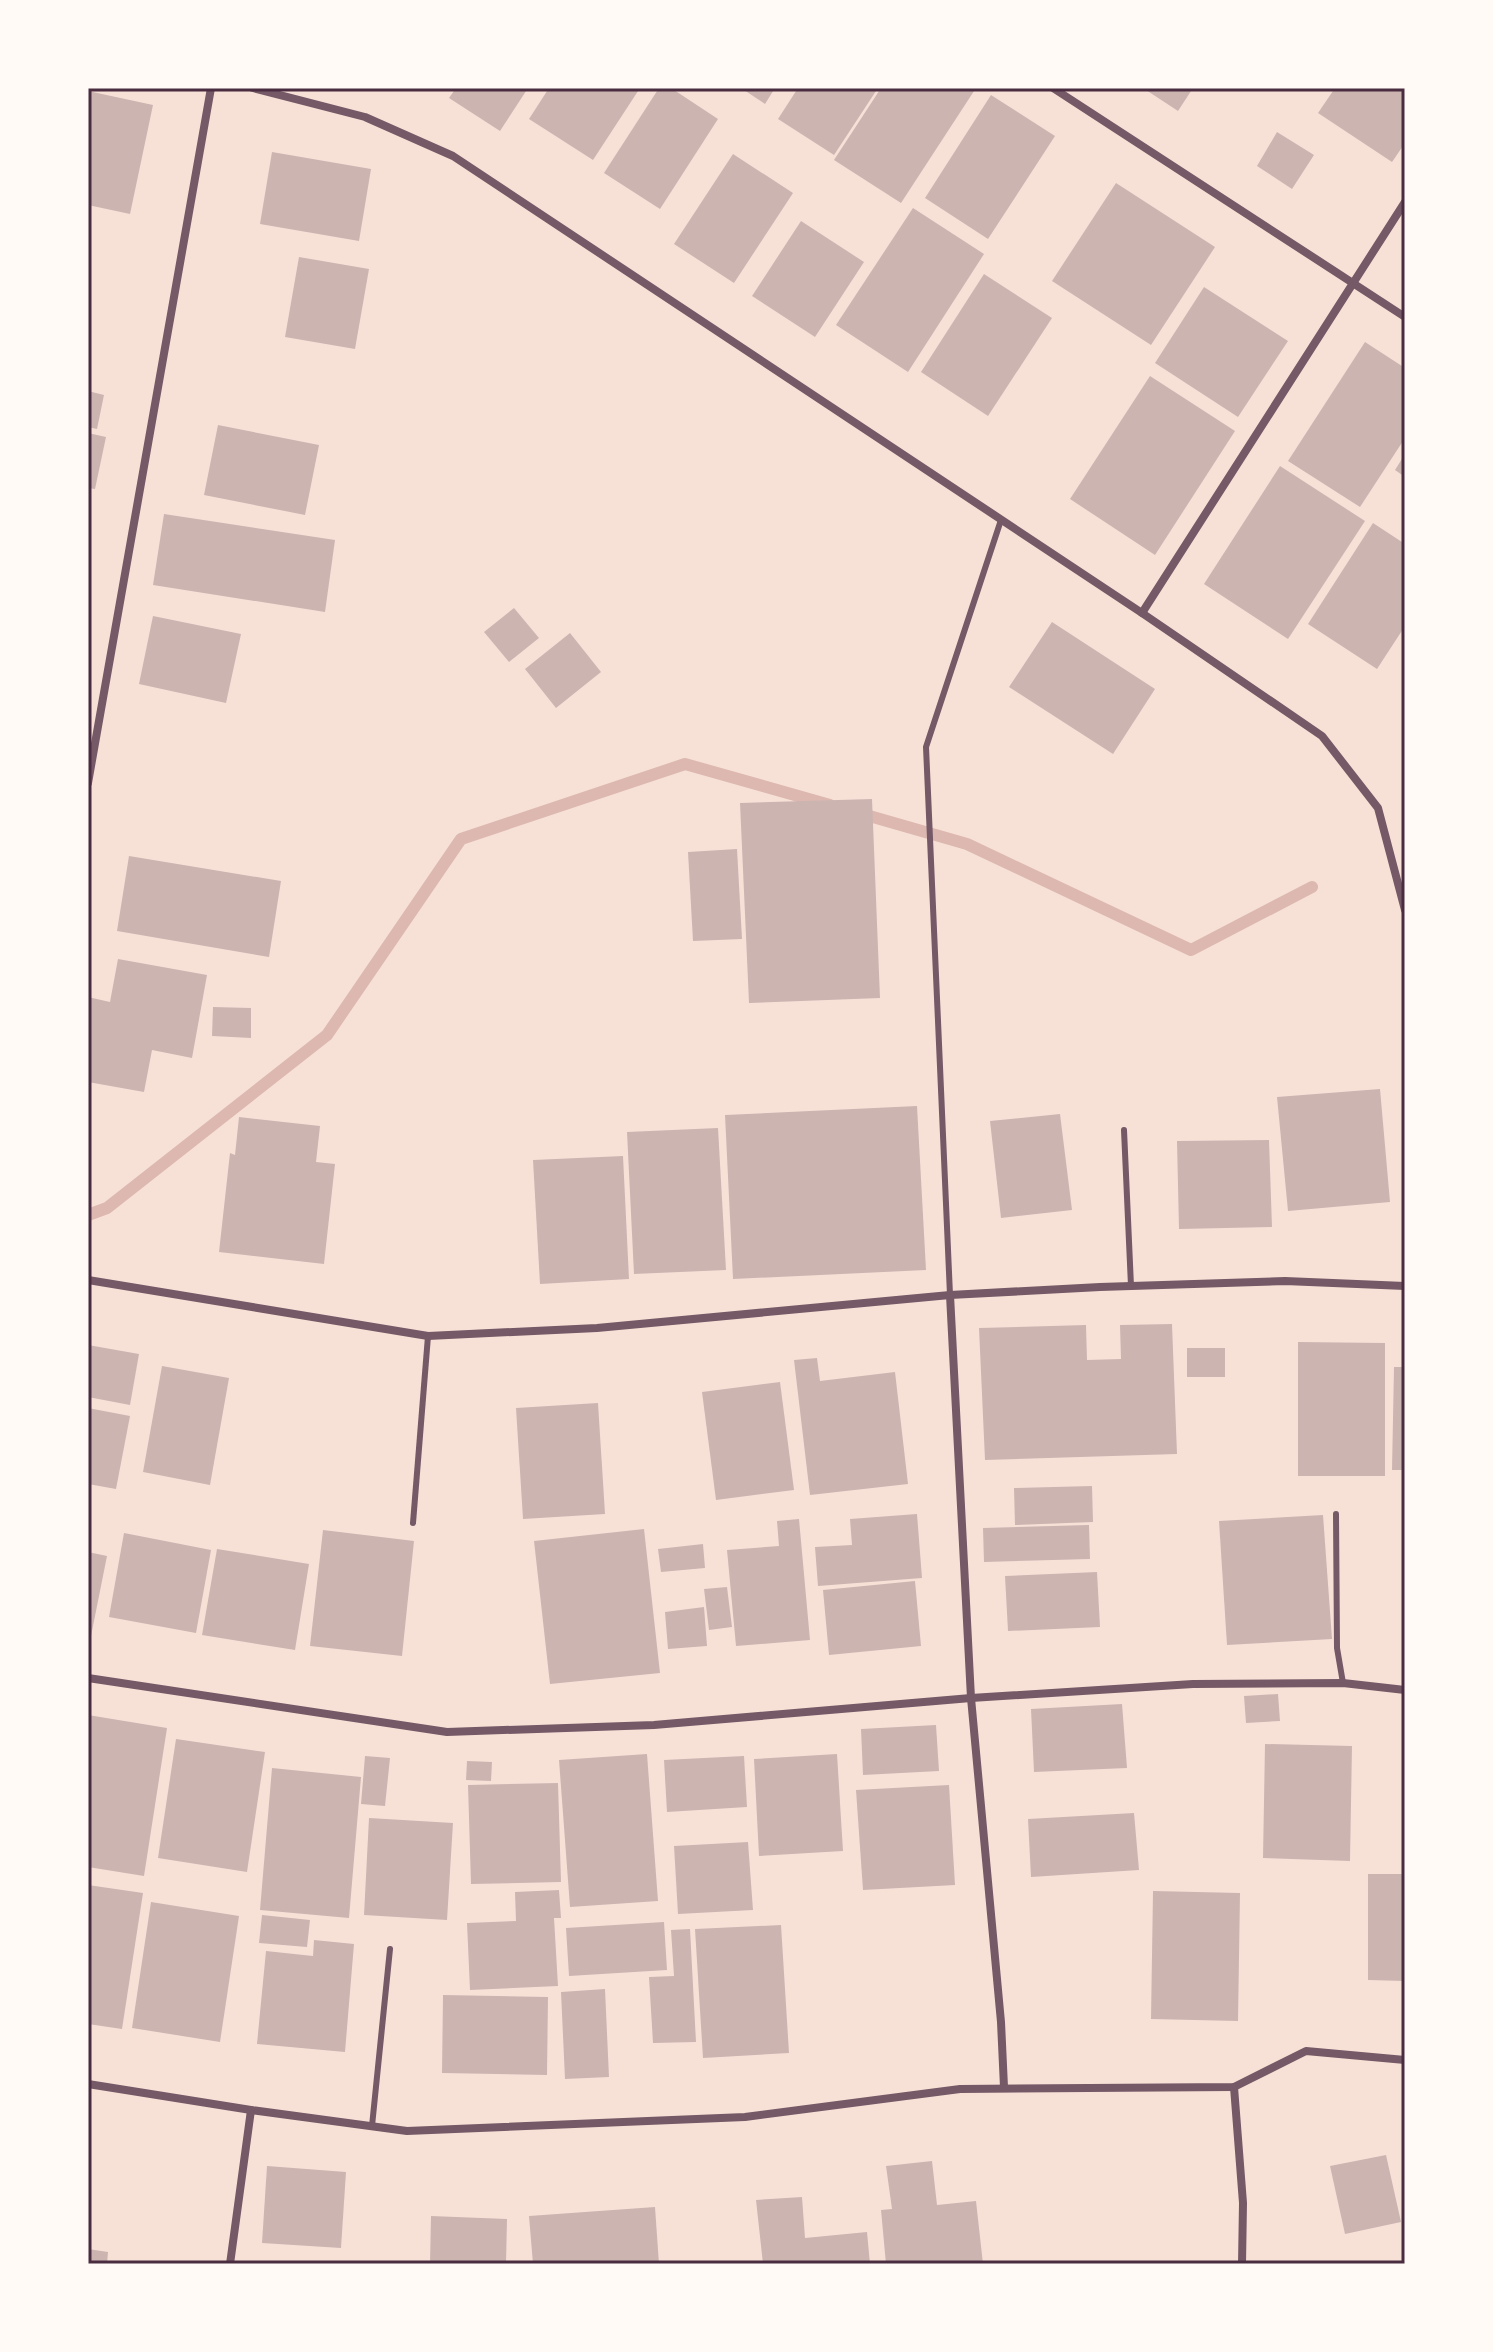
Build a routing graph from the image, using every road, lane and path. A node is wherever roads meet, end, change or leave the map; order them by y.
1 (211, 88) edge
2 (253, 88) edge
3 (1053, 88) edge
4 (1405, 202) edge
5 (1352, 282) junction
6 (1405, 317) edge
7 (1001, 520) junction
8 (1142, 613) junction
9 (88, 783) edge
10 (1405, 910) edge
11 (1124, 1130) dead end
12 (88, 1280) edge
13 (1131, 1286) junction
14 (1405, 1286) edge
15 (950, 1295) junction
16 (428, 1336) junction
17 (1336, 1514) dead end
18 (413, 1523) dead end
19 (88, 1678) edge
20 (1343, 1683) junction
21 (1405, 1690) edge
22 (971, 1698) junction
23 (390, 1949) dead end
24 (1405, 2060) edge
25 (88, 2084) edge
26 (1004, 2087) junction
27 (1234, 2087) junction
28 (251, 2110) junction
29 (372, 2126) junction
30 (230, 2264) edge
31 (1242, 2264) edge

1 - 9 street
2 - 7 street
3 - 5 street
4 - 5 street
5 - 6 street
5 - 8 street
7 - 8 street
7 - 15 lane
8 - 10 street
11 - 13 lane
12 - 16 street
13 - 14 street
13 - 15 street
15 - 16 street
15 - 22 street
16 - 18 lane
17 - 20 lane
19 - 22 street
20 - 21 street
20 - 22 street
22 - 26 street
23 - 29 lane
24 - 27 street
25 - 28 street
26 - 27 street
26 - 29 street
27 - 31 street
28 - 29 street
28 - 30 street

